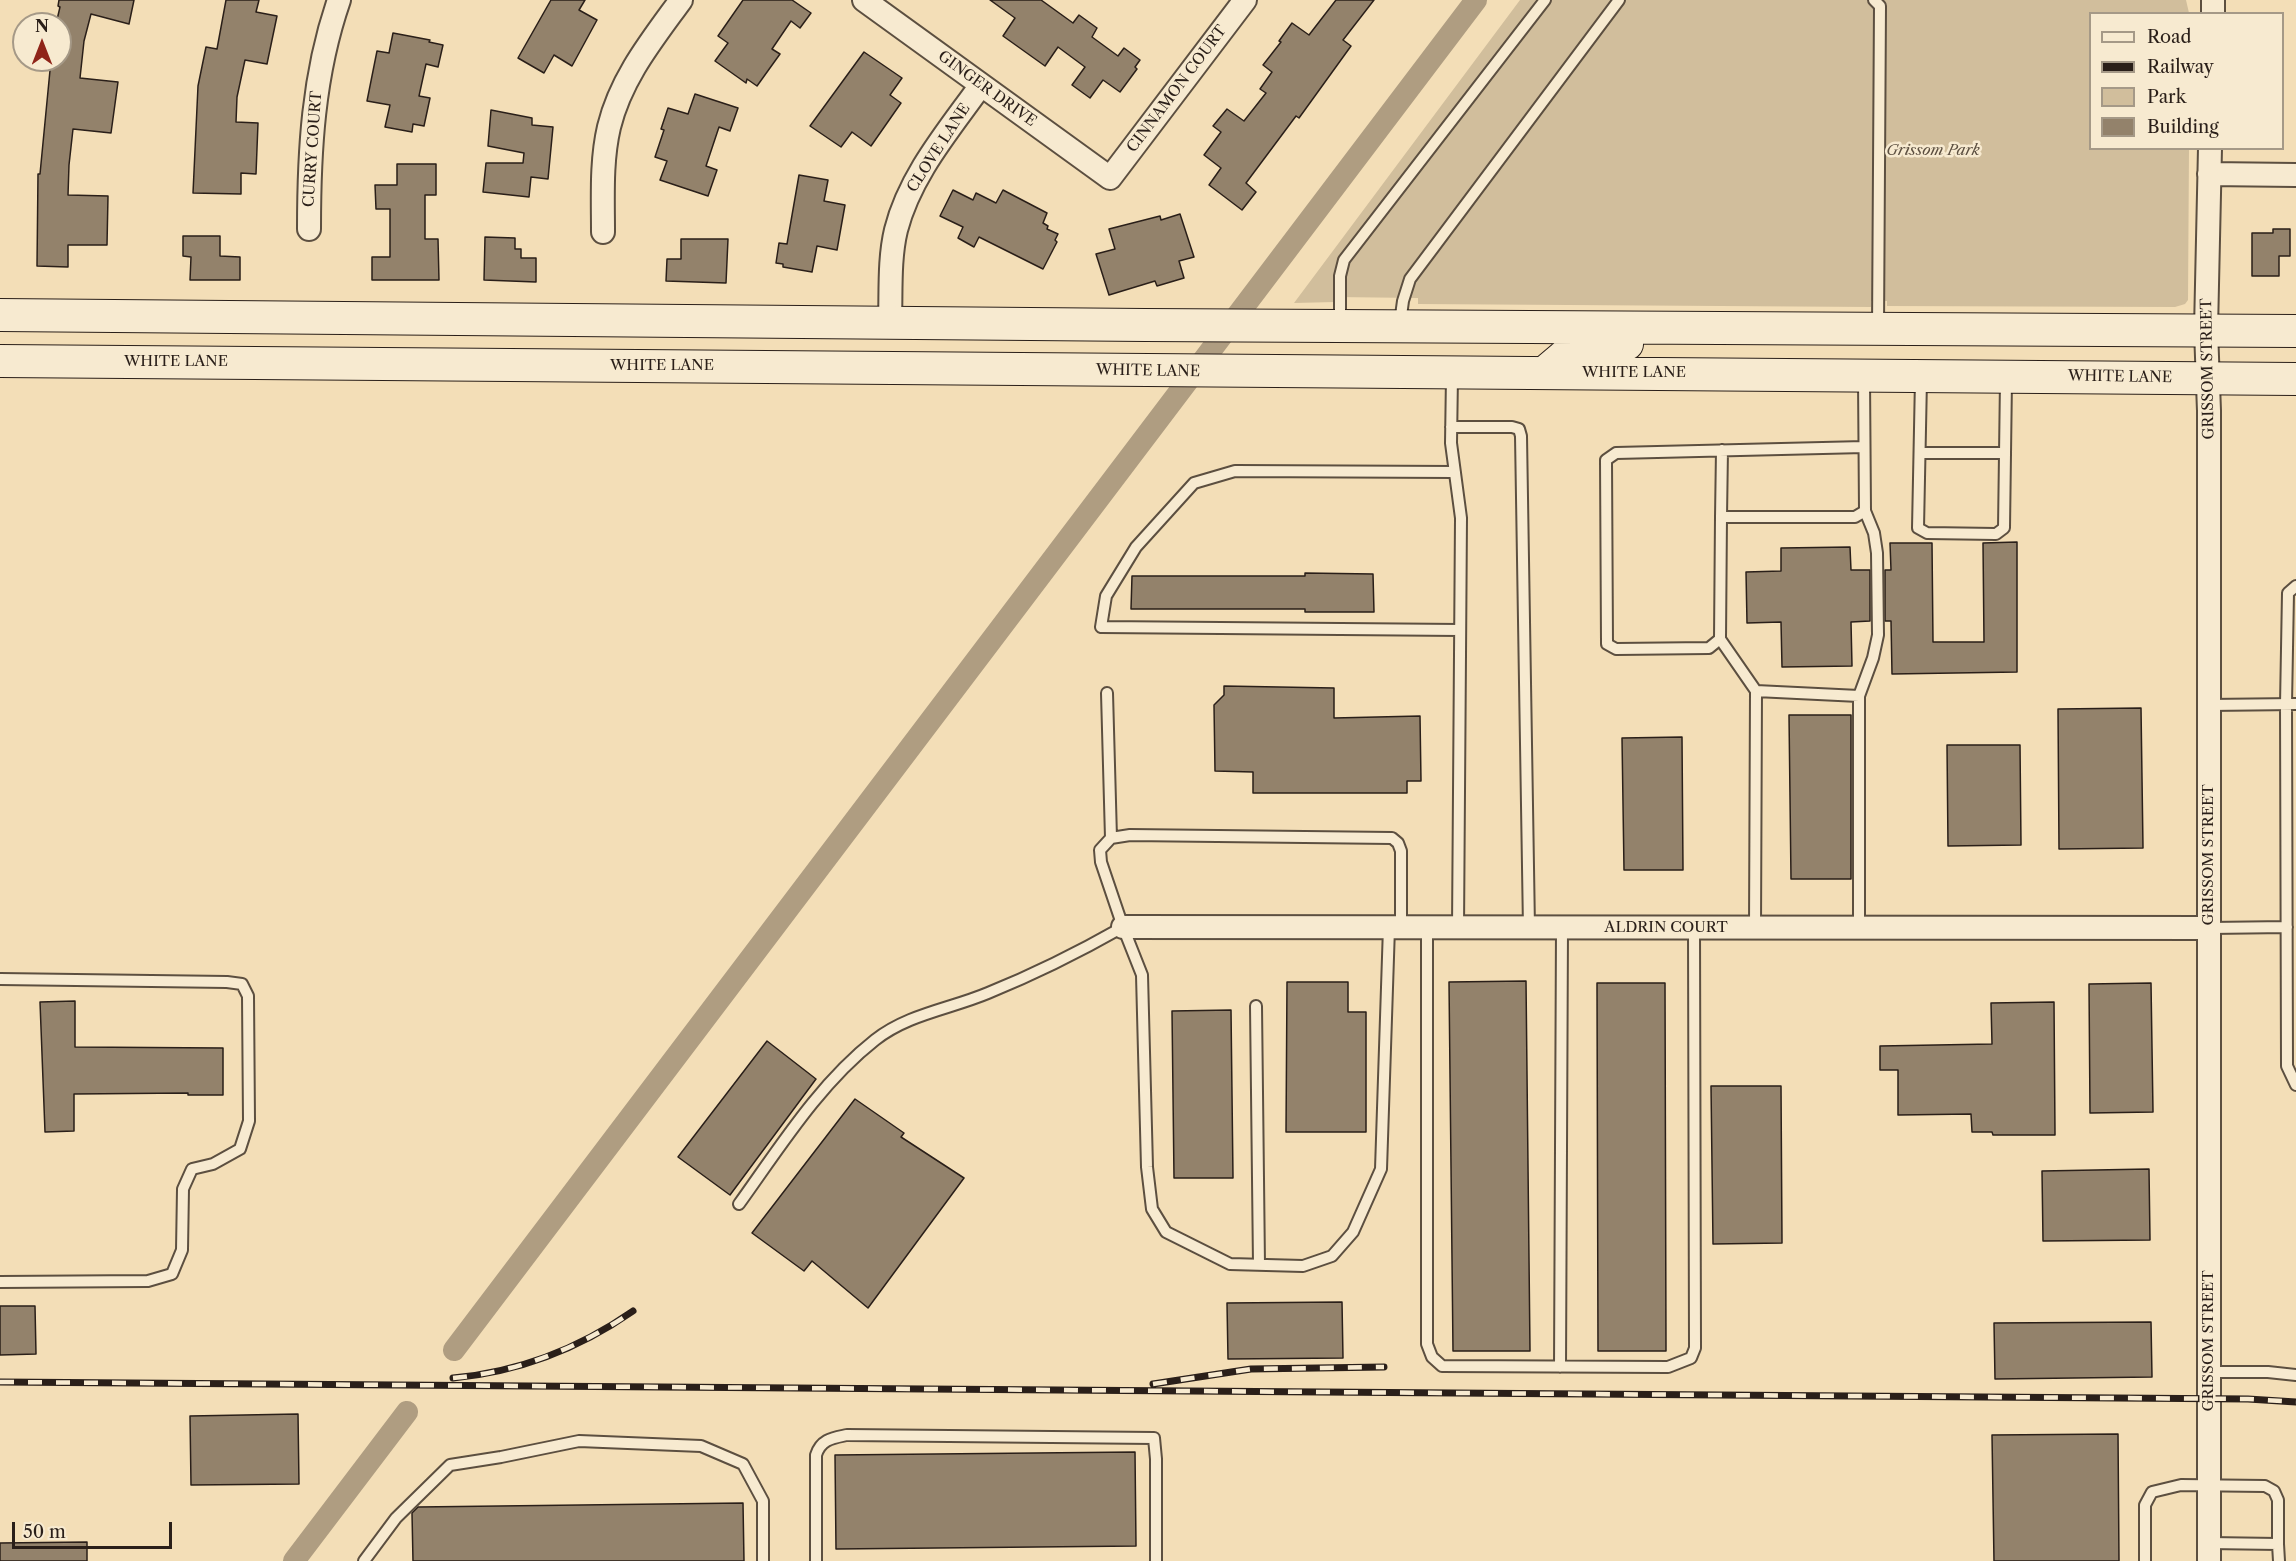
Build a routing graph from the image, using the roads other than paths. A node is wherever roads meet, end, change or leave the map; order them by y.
1 (339, 0) edge
2 (681, 0) edge
3 (864, 0) edge
4 (1245, 0) edge
5 (1545, 0) edge
6 (1618, 0) edge
7 (1874, 0) edge
8 (981, 85) junction
9 (2210, 150) edge
10 (2209, 174) junction
11 (2296, 175) edge
12 (1110, 178) joint
13 (309, 230) dead end
14 (603, 232) dead end
15 (0, 315) edge
16 (890, 321) junction
17 (1340, 326) junction
18 (1400, 326) junction
19 (1750, 328) junction
20 (1878, 328) junction
21 (2206, 330) junction
22 (2296, 331) edge
23 (0, 361) edge
24 (698, 366) junction
25 (1294, 372) junction
26 (1452, 373) junction
27 (1544, 373) junction
28 (1864, 375) junction
29 (1921, 376) junction
30 (2006, 376) junction
31 (2208, 378) junction
32 (2296, 379) edge
33 (1451, 427) junction
34 (1864, 447) junction
35 (1722, 450) junction
36 (1920, 453) junction
37 (2005, 453) junction
38 (1455, 472) junction
39 (1865, 511) junction
40 (1721, 517) junction
41 (2296, 586) edge
42 (1460, 630) junction
43 (1719, 639) junction
44 (1756, 692) junction
45 (1107, 693) dead end
46 (1859, 696) junction
47 (2291, 704) edge
48 (2209, 705) junction
49 (1111, 838) junction
50 (1123, 927) junction
51 (1395, 927) junction
52 (2287, 927) junction
53 (1427, 928) junction
54 (1458, 928) junction
55 (1529, 928) junction
56 (1562, 928) junction
57 (1694, 928) junction
58 (1755, 928) junction
59 (1859, 928) junction
60 (2210, 928) junction
61 (0, 979) edge
62 (1256, 1006) dead end
63 (2296, 1085) edge
64 (739, 1204) dead end
65 (1259, 1265) junction
66 (0, 1282) edge
67 (1560, 1367) junction
68 (2208, 1372) junction
69 (2296, 1376) edge
70 (2209, 1486) junction
71 (2278, 1544) junction
72 (2209, 1552) edge
73 (364, 1561) edge
74 (763, 1561) edge
75 (816, 1561) edge
76 (1156, 1561) edge
77 (2145, 1561) edge
78 (2279, 1561) edge

1 - 13 street, CURRY COURT
2 - 14 street
3 - 8 street, GINGER DRIVE
4 - 12 street, CINNAMON COURT
5 - 17 lane
6 - 18 lane
7 - 20 lane
8 - 12 street, GINGER DRIVE
8 - 16 street, CLOVE LANE
9 - 10 street, GRISSOM STREET
10 - 11 street
10 - 21 street, GRISSOM STREET
15 - 16 main road
16 - 17 main road
16 - 24 main road
17 - 18 main road
18 - 19 main road
18 - 25 main road
19 - 20 main road
19 - 27 main road
20 - 21 main road
21 - 22 main road
21 - 31 street, GRISSOM STREET
23 - 24 main road, WHITE LANE
24 - 25 main road, WHITE LANE
25 - 26 main road, WHITE LANE
26 - 27 main road, WHITE LANE
26 - 33 lane
27 - 28 main road, WHITE LANE
28 - 29 main road, WHITE LANE
28 - 34 lane
29 - 30 main road, WHITE LANE
29 - 36 lane
30 - 31 main road, WHITE LANE
30 - 37 lane
31 - 32 main road, WHITE LANE
31 - 48 street, GRISSOM STREET
33 - 38 lane
33 - 55 lane
34 - 35 lane
34 - 39 lane
35 - 40 lane
35 - 43 lane
36 - 37 lane
36 - 37 lane
38 - 42 lane
38 - 42 lane
39 - 40 lane
39 - 46 lane
40 - 43 lane
41 - 47 lane
42 - 54 lane
43 - 44 lane
44 - 46 lane
44 - 58 lane
45 - 49 lane
46 - 59 lane
47 - 48 lane
47 - 52 lane
48 - 60 street, GRISSOM STREET
49 - 50 lane
49 - 51 lane
50 - 51 street, ALDRIN COURT
50 - 64 lane
50 - 65 lane
51 - 53 street, ALDRIN COURT
51 - 65 lane
52 - 60 lane
52 - 63 lane
53 - 54 street, ALDRIN COURT
53 - 67 lane
54 - 55 street, ALDRIN COURT
55 - 56 street, ALDRIN COURT
56 - 57 street, ALDRIN COURT
56 - 67 lane
57 - 58 street, ALDRIN COURT
57 - 67 lane
58 - 59 street, ALDRIN COURT
59 - 60 street, ALDRIN COURT
60 - 68 street, GRISSOM STREET
61 - 66 lane
62 - 65 lane
68 - 69 lane
68 - 70 street, GRISSOM STREET
70 - 71 lane
70 - 72 street, GRISSOM STREET
70 - 77 lane
71 - 72 lane
71 - 78 lane
73 - 74 lane
75 - 76 lane

